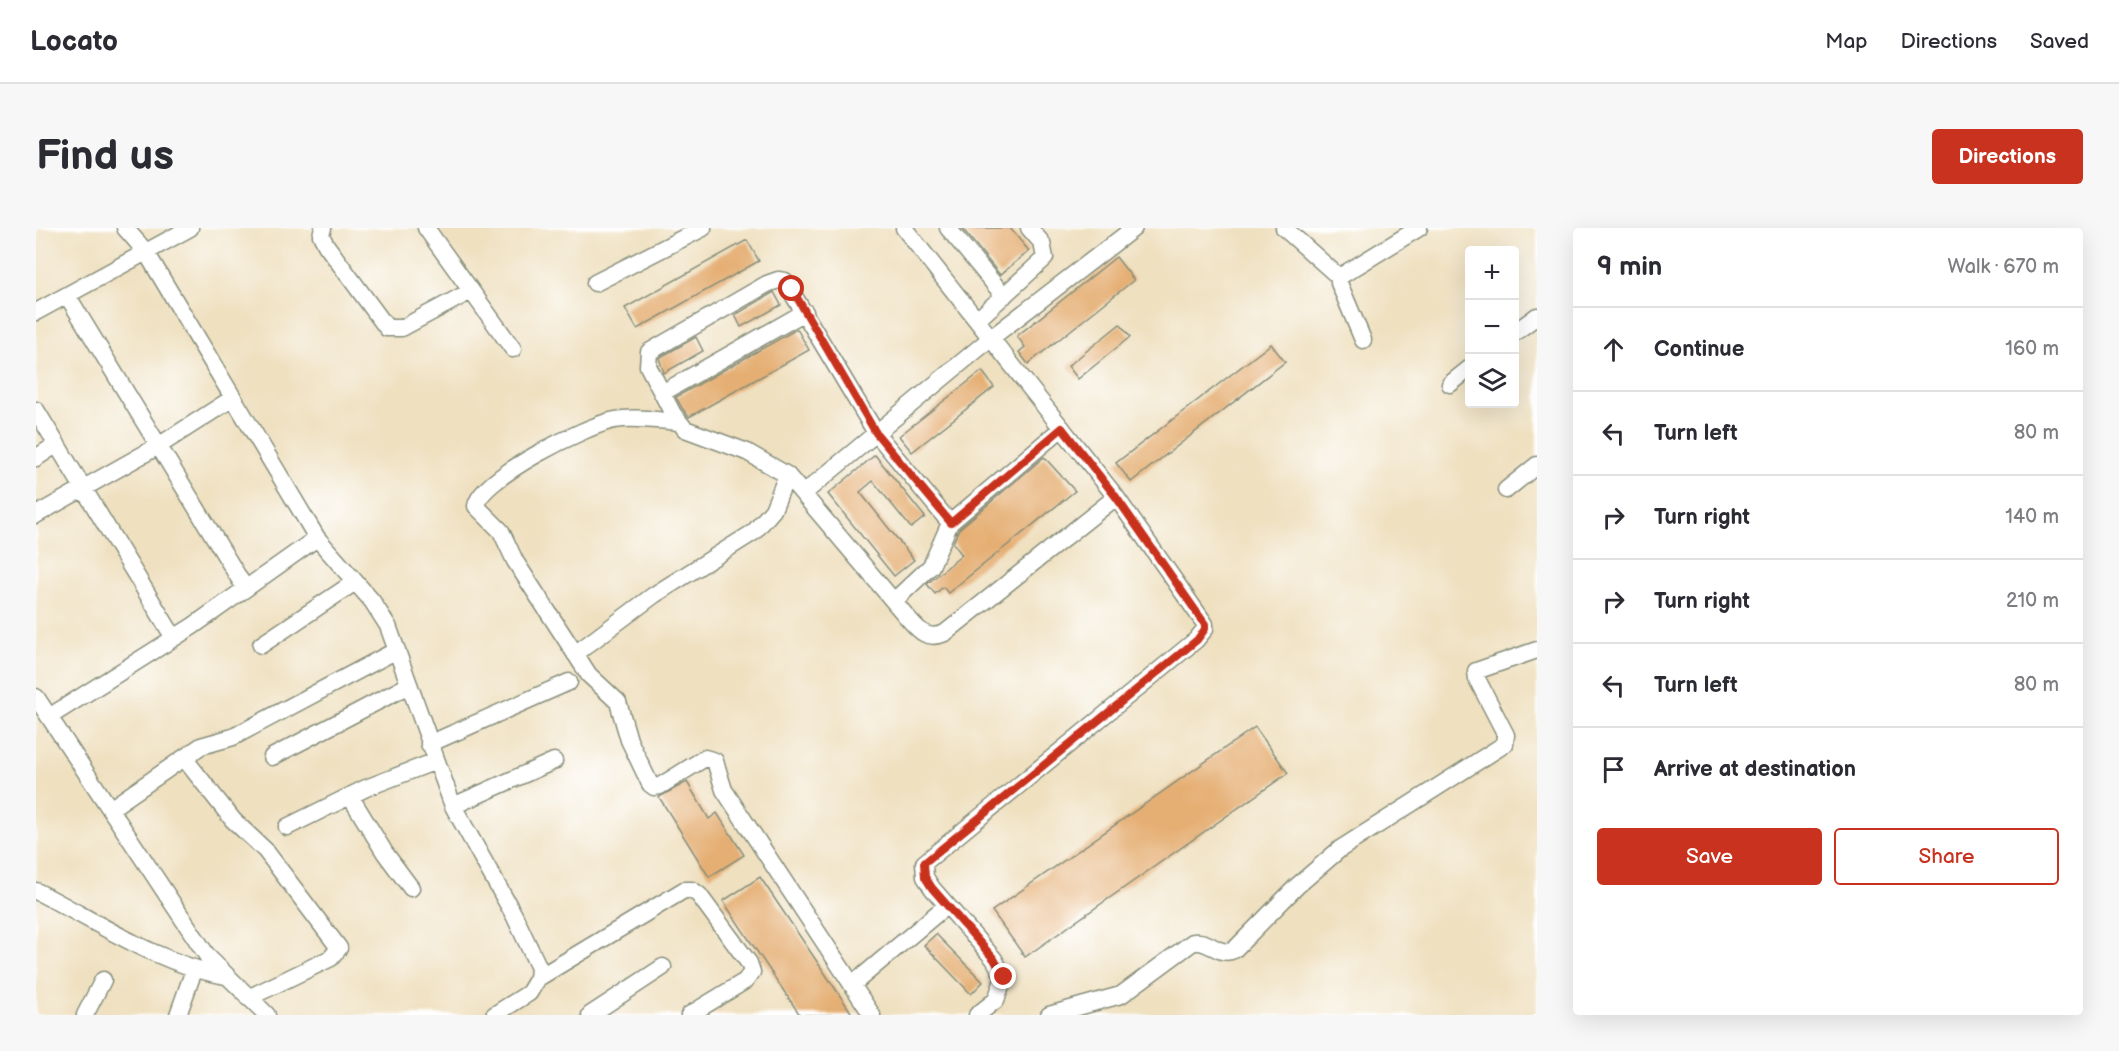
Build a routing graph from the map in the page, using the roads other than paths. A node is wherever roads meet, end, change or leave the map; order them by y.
1 (124, 228) edge
2 (190, 228) edge
3 (323, 228) edge
4 (426, 228) edge
5 (703, 228) edge
6 (904, 228) edge
7 (948, 228) edge
8 (1029, 228) edge
9 (1134, 228) edge
10 (1284, 228) edge
11 (1419, 228) edge
12 (146, 252) junction
13 (1339, 277) junction
14 (595, 283) dead end
15 (471, 291) junction
16 (67, 295) junction
17 (1004, 296) junction
18 (36, 312) edge
19 (805, 312) junction
20 (1537, 316) edge
21 (977, 320) junction
22 (1519, 330) edge
23 (991, 338) junction
24 (1363, 340) dead end
25 (513, 349) dead end
26 (1465, 372) edge
27 (1449, 384) dead end
28 (663, 393) junction
29 (233, 398) junction
30 (36, 410) edge
31 (679, 422) junction
32 (1062, 428) junction
33 (876, 433) junction
34 (57, 444) junction
35 (160, 445) junction
36 (36, 458) edge
37 (1537, 465) edge
38 (787, 475) junction
39 (85, 489) junction
40 (1506, 490) dead end
41 (804, 493) junction
42 (1116, 497) junction
43 (36, 515) edge
44 (951, 523) junction
45 (317, 538) junction
46 (355, 582) junction
47 (245, 588) junction
48 (894, 601) junction
49 (174, 638) junction
50 (261, 645) dead end
51 (397, 650) junction
52 (1537, 650) edge
53 (575, 654) junction
54 (569, 681) dead end
55 (409, 685) junction
56 (36, 698) edge
57 (49, 717) junction
58 (429, 744) junction
59 (272, 757) dead end
60 (184, 758) junction
61 (436, 761) junction
62 (554, 761) dead end
63 (350, 796) junction
64 (453, 806) junction
65 (110, 809) junction
66 (287, 827) dead end
67 (411, 888) dead end
68 (36, 891) edge
69 (947, 905) junction
70 (663, 967) dead end
71 (194, 970) junction
72 (225, 976) junction
73 (538, 978) junction
74 (103, 980) dead end
75 (852, 986) junction
76 (248, 998) junction
77 (502, 1013) edge
78 (85, 1015) edge
79 (178, 1015) edge
80 (267, 1015) edge
81 (590, 1015) edge
82 (688, 1015) edge
83 (872, 1015) edge
84 (977, 1015) edge
85 (1049, 1015) edge

1 - 12 street
2 - 12 street
3 - 15 street
4 - 15 street
5 - 14 street
6 - 21 street
7 - 17 street
8 - 17 street
9 - 23 street
10 - 13 street
11 - 13 street
12 - 16 street
12 - 29 street
13 - 24 street
15 - 25 street
16 - 18 street
16 - 35 street
17 - 21 street
19 - 28 street
19 - 28 street
19 - 33 street
20 - 22 street
21 - 23 street
23 - 32 street
23 - 33 street
26 - 27 street
28 - 31 street
29 - 35 street
29 - 45 street
30 - 34 street
31 - 38 street
31 - 53 street
32 - 42 street
32 - 44 street
33 - 41 street
33 - 44 street
34 - 36 street
34 - 39 street
35 - 39 street
35 - 47 street
37 - 40 street
38 - 41 street
38 - 53 street
39 - 43 street
39 - 49 street
41 - 48 street
42 - 48 street
42 - 69 street
44 - 48 street
45 - 46 street
45 - 47 street
46 - 50 street
46 - 51 street
47 - 49 street
49 - 57 street
51 - 55 street
51 - 60 street
52 - 85 street
53 - 75 street
54 - 58 street
55 - 58 street
55 - 59 street
56 - 57 street
57 - 65 street
58 - 61 street
60 - 65 street
60 - 76 street
61 - 63 street
61 - 64 street
62 - 64 street
63 - 66 street
63 - 67 street
64 - 73 street
65 - 72 street
68 - 71 street
69 - 75 street
69 - 84 street
70 - 81 street
71 - 72 street
71 - 79 street
72 - 76 street
73 - 77 street
73 - 82 street
74 - 78 street
75 - 83 street
76 - 80 street

